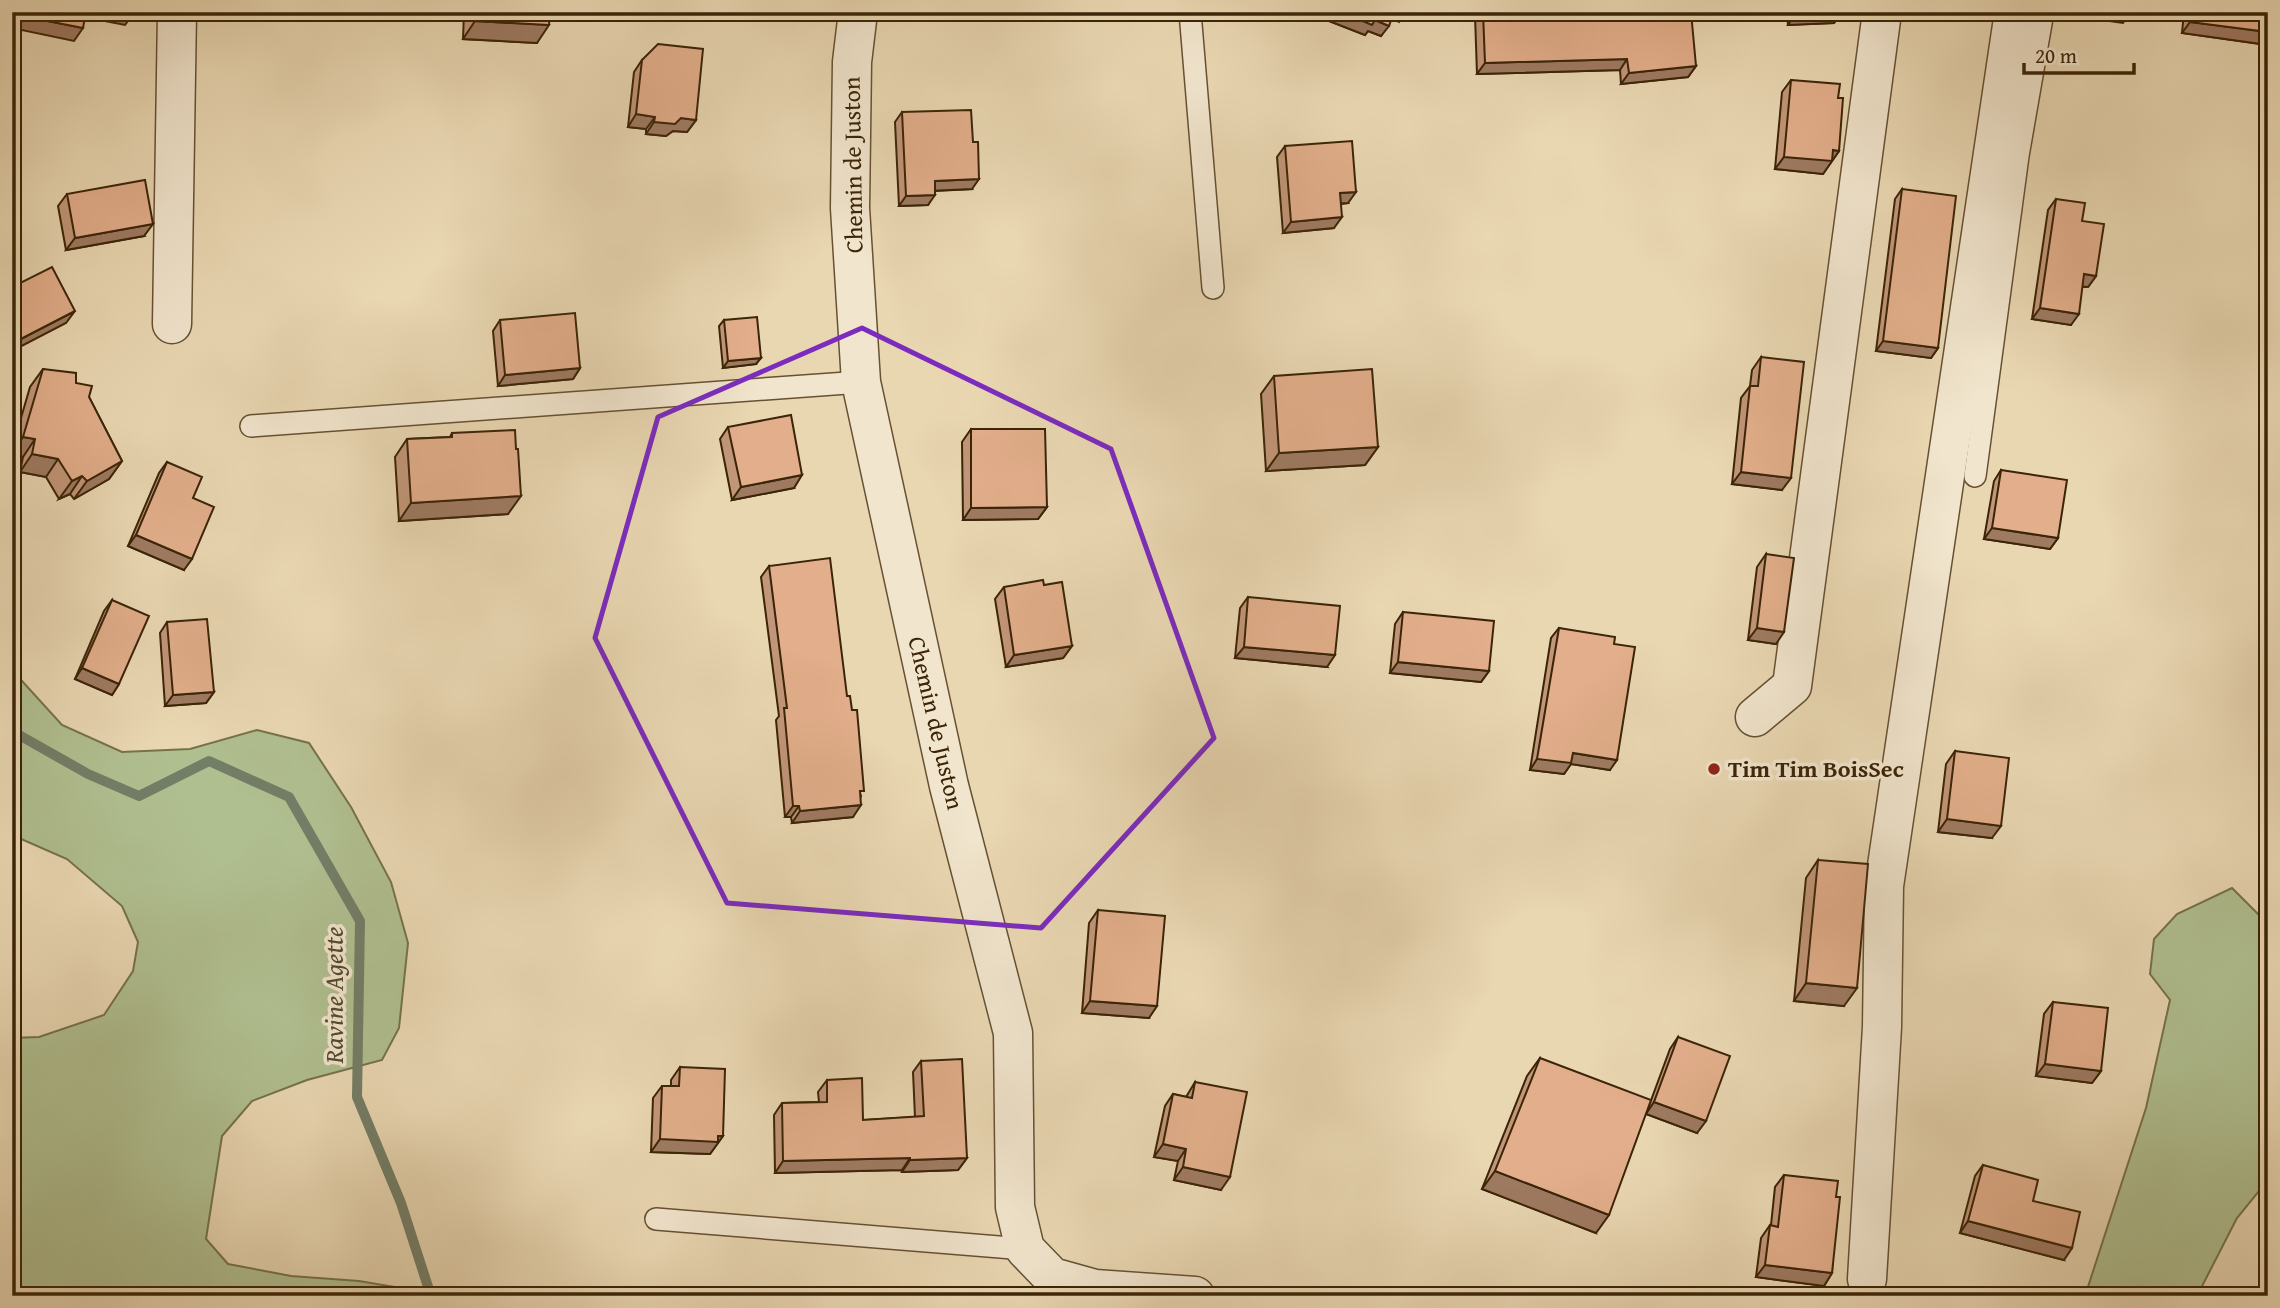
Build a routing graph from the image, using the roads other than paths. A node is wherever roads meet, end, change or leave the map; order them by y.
1 (177, 12) edge
2 (858, 12) edge
3 (1190, 12) edge
4 (1882, 12) edge
5 (2014, 12) edge
6 (2043, 12) edge
7 (1213, 288) dead end
8 (172, 324) dead end
9 (861, 382) junction
10 (251, 426) dead end
11 (1975, 476) dead end
12 (1755, 717) dead end
13 (656, 1219) dead end
14 (1025, 1249) junction
15 (1867, 1279) dead end
16 (1195, 1296) edge

1 - 8 street
2 - 9 street, Chemin de Juston
3 - 7 lane
4 - 12 street
5 - 15 street
6 - 11 lane
9 - 10 lane
9 - 14 street, Chemin de Juston
13 - 14 lane
14 - 16 street

